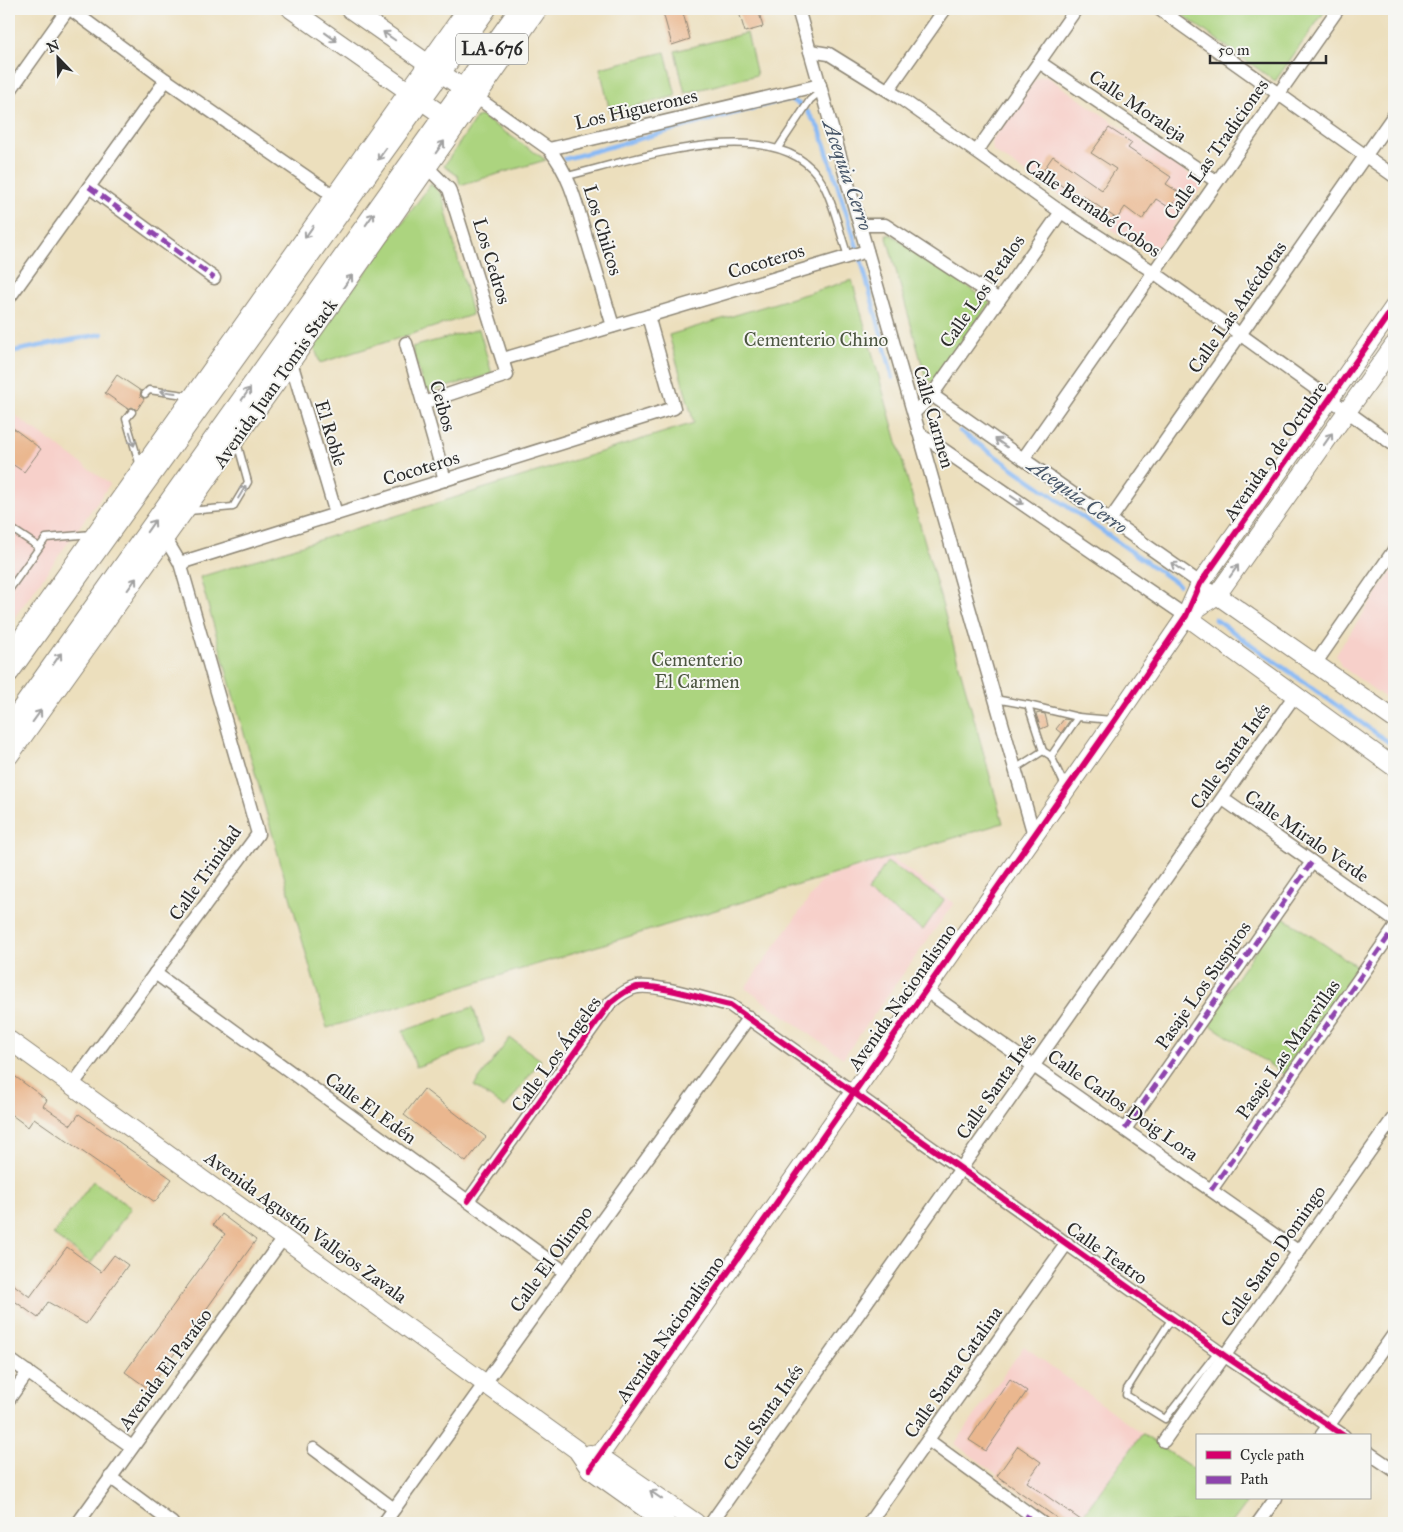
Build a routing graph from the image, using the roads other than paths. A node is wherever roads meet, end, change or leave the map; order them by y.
1 (69, 9) edge
2 (291, 9) edge
3 (350, 9) edge
4 (466, 9) edge
5 (486, 9) edge
6 (520, 9) edge
7 (538, 9) edge
8 (945, 9) edge
9 (1076, 9) edge
10 (1159, 9) edge
11 (1337, 9) edge
12 (801, 12) edge
13 (810, 51) junction
14 (1039, 62) junction
15 (434, 68) junction
16 (166, 80) junction
17 (821, 88) junction
18 (888, 90) junction
19 (9, 92) edge
20 (470, 93) junction
21 (1277, 94) junction
22 (414, 96) junction
23 (1394, 115) edge
24 (450, 120) junction
25 (778, 148) junction
26 (549, 149) junction
27 (977, 151) junction
28 (1365, 156) junction
29 (427, 167) junction
30 (567, 176) junction
31 (1394, 176) edge
32 (1216, 181) junction
33 (88, 187) junction
34 (334, 196) junction
35 (1061, 212) junction
36 (860, 225) junction
37 (867, 251) junction
38 (848, 256) junction
39 (1152, 271) junction
40 (214, 278) dead end
41 (9, 298) edge
42 (999, 300) junction
43 (1394, 306) edge
44 (648, 316) junction
45 (613, 326) junction
46 (1240, 335) junction
47 (406, 343) dead end
48 (1394, 345) edge
49 (502, 359) junction
50 (291, 362) junction
51 (145, 394) dead end
52 (932, 395) junction
53 (193, 396) junction
54 (1329, 399) junction
55 (423, 403) junction
56 (1347, 411) junction
57 (132, 412) dead end
58 (914, 413) junction
59 (919, 433) junction
60 (236, 439) junction
61 (1394, 445) edge
62 (1023, 458) junction
63 (141, 469) junction
64 (445, 480) junction
65 (185, 511) junction
66 (336, 514) junction
67 (1110, 520) junction
68 (9, 527) edge
69 (96, 533) junction
70 (166, 538) junction
71 (39, 547) junction
72 (1394, 550) edge
73 (180, 563) junction
74 (1200, 584) junction
75 (9, 590) edge
76 (1217, 595) junction
77 (1186, 616) junction
78 (9, 656) edge
79 (1315, 664) junction
80 (9, 672) edge
81 (1294, 695) junction
82 (995, 699) junction
83 (1028, 705) junction
84 (1078, 717) junction
85 (1394, 719) edge
86 (1115, 720) junction
87 (9, 727) edge
88 (1043, 751) junction
89 (9, 756) edge
90 (1051, 756) junction
91 (1394, 767) edge
92 (1015, 768) junction
93 (1066, 789) junction
94 (1223, 799) junction
95 (1034, 835) junction
96 (1312, 862) junction
97 (1394, 920) edge
98 (1394, 929) edge
99 (155, 973) junction
100 (926, 990) junction
101 (749, 1017) junction
102 (9, 1040) edge
103 (1034, 1065) junction
104 (71, 1087) junction
105 (854, 1092) junction
106 (1394, 1117) edge
107 (1125, 1129) junction
108 (961, 1168) junction
109 (1211, 1190) junction
110 (468, 1201) junction
111 (284, 1237) junction
112 (1067, 1243) junction
113 (1298, 1252) junction
114 (565, 1272) junction
115 (1172, 1318) junction
116 (1394, 1334) edge
117 (1222, 1353) junction
118 (9, 1358) edge
119 (28, 1372) junction
120 (485, 1383) junction
121 (9, 1399) edge
122 (1325, 1431) edge
123 (928, 1440) junction
124 (1164, 1440) dead end
125 (132, 1448) junction
126 (314, 1449) dead end
127 (1370, 1454) edge
128 (594, 1463) junction
129 (1394, 1470) edge
130 (110, 1478) junction
131 (1275, 1500) edge
132 (394, 1509) junction
133 (1026, 1519) edge
134 (78, 1523) edge
135 (172, 1523) edge
136 (384, 1523) edge
137 (666, 1523) edge
138 (696, 1523) edge
139 (711, 1523) edge
140 (870, 1523) edge
141 (1042, 1523) edge
142 (1258, 1523) edge

1 - 16 street
1 - 19 street
2 -> 22 street
15 -> 3 street, LA-676
4 - 15 street, LA-676
5 - 15 main road, LA-676
6 - 20 main road, Avenida Juan Tomis Stack / LA-676
7 - 20 street, Avenida Juan Tomis Stack / LA-676
8 - 18 street
9 - 14 street
10 - 21 street
11 - 21 street, Calle Las Tradiciones
12 - 13 street, Calle Carmen
13 - 17 street, Calle Carmen
13 - 18 street, Calle Bernabé Cobos
14 - 27 street
14 - 32 street, Calle Moraleja
15 - 20 street, LA-676
15 - 22 main road, LA-676
16 - 33 street
16 - 34 street
17 - 25 lane
17 - 26 street, Los Higuerones
17 - 36 street, Calle Carmen
18 - 27 street, Calle Bernabé Cobos
20 - 24 main road, Avenida Juan Tomis Stack / LA-676
20 - 26 street
21 - 28 street
21 - 32 street, Calle Las Tradiciones
22 - 24 street
22 - 34 street
22 -> 80 main road
23 - 28 street, Calle Las Anécdotas
29 -> 24 street, Avenida Juan Tomis Stack
87 -> 24 main road, Avenida Juan Tomis Stack
25 - 30 lane
25 - 38 lane
26 - 30 street, Los Chilcos
27 - 35 street, Calle Bernabé Cobos
28 - 31 street
28 - 46 street, Calle Las Anécdotas
29 - 49 street, Los Cedros
50 -> 29 street, Avenida Juan Tomis Stack
30 - 45 street, Los Chilcos
32 - 39 street, Calle Las Tradiciones
33 - 40 street
33 - 41 street
34 -> 53 street
35 - 39 street, Calle Bernabé Cobos
35 - 42 street, Calle Los Petalos
36 - 37 street, Calle Carmen
36 - 42 street
37 - 38 street, Cocoteros
37 - 58 street, Calle Carmen
38 - 44 street, Cocoteros
39 - 46 street, Calle Bernabé Cobos
39 - 62 street, Calle Las Tradiciones
42 - 52 street, Calle Los Petalos
43 - 54 street, Avenida 9 de Octubre
44 - 45 street, Cocoteros
44 - 64 street, Cocoteros
45 - 49 street, Cocoteros
46 - 54 street, Calle Bernabé Cobos
46 - 67 street, Calle Las Anécdotas
47 - 55 street, Ceibos
48 - 56 street, Avenida 9 de Octubre
49 - 55 street, Los Cedros
50 - 60 street, Avenida Juan Tomis Stack
50 - 66 street, El Roble
53 -> 51 lane
52 - 58 street, Calle Los Petalos
62 -> 52 street
53 - 63 street
54 - 56 street, Calle Bernabé Cobos
54 - 74 street, Avenida 9 de Octubre
55 - 64 street, Ceibos
56 - 61 street, Calle Bernabé Cobos
76 -> 56 street, Avenida 9 de Octubre
57 -> 63 lane
58 - 59 street, Calle Carmen
59 -> 77 street
59 - 82 street, Calle Carmen
60 - 65 street, Avenida Juan Tomis Stack
65 -> 60 lane
62 - 67 street
63 - 69 street
64 - 66 street, Cocoteros
65 - 70 street, Avenida Juan Tomis Stack
66 - 73 street, Cocoteros
74 -> 67 street
68 - 71 lane
69 - 71 lane
69 - 78 street
70 - 73 street, Calle Trinidad
89 -> 70 street, Avenida Juan Tomis Stack
71 - 75 lane
72 - 79 street
73 - 99 street, Calle Trinidad
74 - 76 street
74 - 77 street, Avenida 9 de Octubre
76 - 77 street, Avenida 9 de Octubre
76 - 79 street
77 - 81 street
77 - 86 street, Avenida Nacionalismo
79 - 85 street
81 - 91 street
81 - 94 street, Calle Santa Inés
82 - 83 lane
82 - 92 street, Calle Carmen
83 - 84 lane
83 - 88 lane
84 - 86 lane
84 - 90 lane
86 - 93 street, Avenida Nacionalismo
88 - 90 lane
88 - 92 lane
90 - 93 lane
92 - 95 street, Calle Carmen
93 - 95 street, Avenida Nacionalismo
94 - 96 street, Calle Miralo Verde
94 - 103 street, Calle Santa Inés
95 - 100 street, Avenida Nacionalismo
96 - 97 street, Calle Miralo Verde
96 - 107 street, Pasaje Los Suspiros
98 - 109 street, Pasaje Las Maravillas
99 - 104 street, Calle Trinidad
99 - 110 street, Calle El Edén
100 - 103 street, Calle Carlos Doig Lora
100 - 105 street, Avenida Nacionalismo
101 - 105 street, Calle Los Ángeles
101 - 110 street, Calle Los Ángeles
101 - 114 street, Calle El Olimpo
102 - 104 street, Avenida Agustín Vallejos Zavala
103 - 107 street, Calle Carlos Doig Lora
103 - 108 street, Calle Santa Inés
104 - 111 street, Avenida Agustín Vallejos Zavala
105 - 108 street, Calle Teatro
105 - 128 street, Avenida Nacionalismo
106 - 113 street, Calle Santo Domingo
107 - 109 street, Calle Carlos Doig Lora
108 - 112 street, Calle Teatro
108 - 139 street, Calle Santa Inés
109 - 113 street, Calle Carlos Doig Lora
110 - 114 street, Calle El Edén
111 - 120 street, Avenida Agustín Vallejos Zavala
111 - 125 street, Avenida El Paraíso
112 - 115 street, Calle Teatro
112 - 123 street, Calle Santa Catalina
113 - 117 street, Calle Santo Domingo
114 - 120 street, Calle El Olimpo
115 - 117 street, Calle Teatro
115 - 117 lane
116 - 122 street
117 - 122 street, Calle Teatro
117 - 124 street, Calle Santo Domingo
118 - 119 street
119 - 121 street
119 - 125 street
120 - 128 street, Avenida Agustín Vallejos Zavala
120 - 132 street, Calle El Olimpo
123 - 133 street
123 - 140 street, Calle Santa Catalina
125 - 130 street, Avenida El Paraíso
126 - 132 street
127 - 129 street
128 - 137 street, Avenida Agustín Vallejos Zavala
138 -> 128 street, Avenida Agustín Vallejos Zavala
130 - 134 street, Avenida El Paraíso
130 - 135 street
131 - 142 street
132 - 136 street, Calle El Olimpo
133 - 141 street

